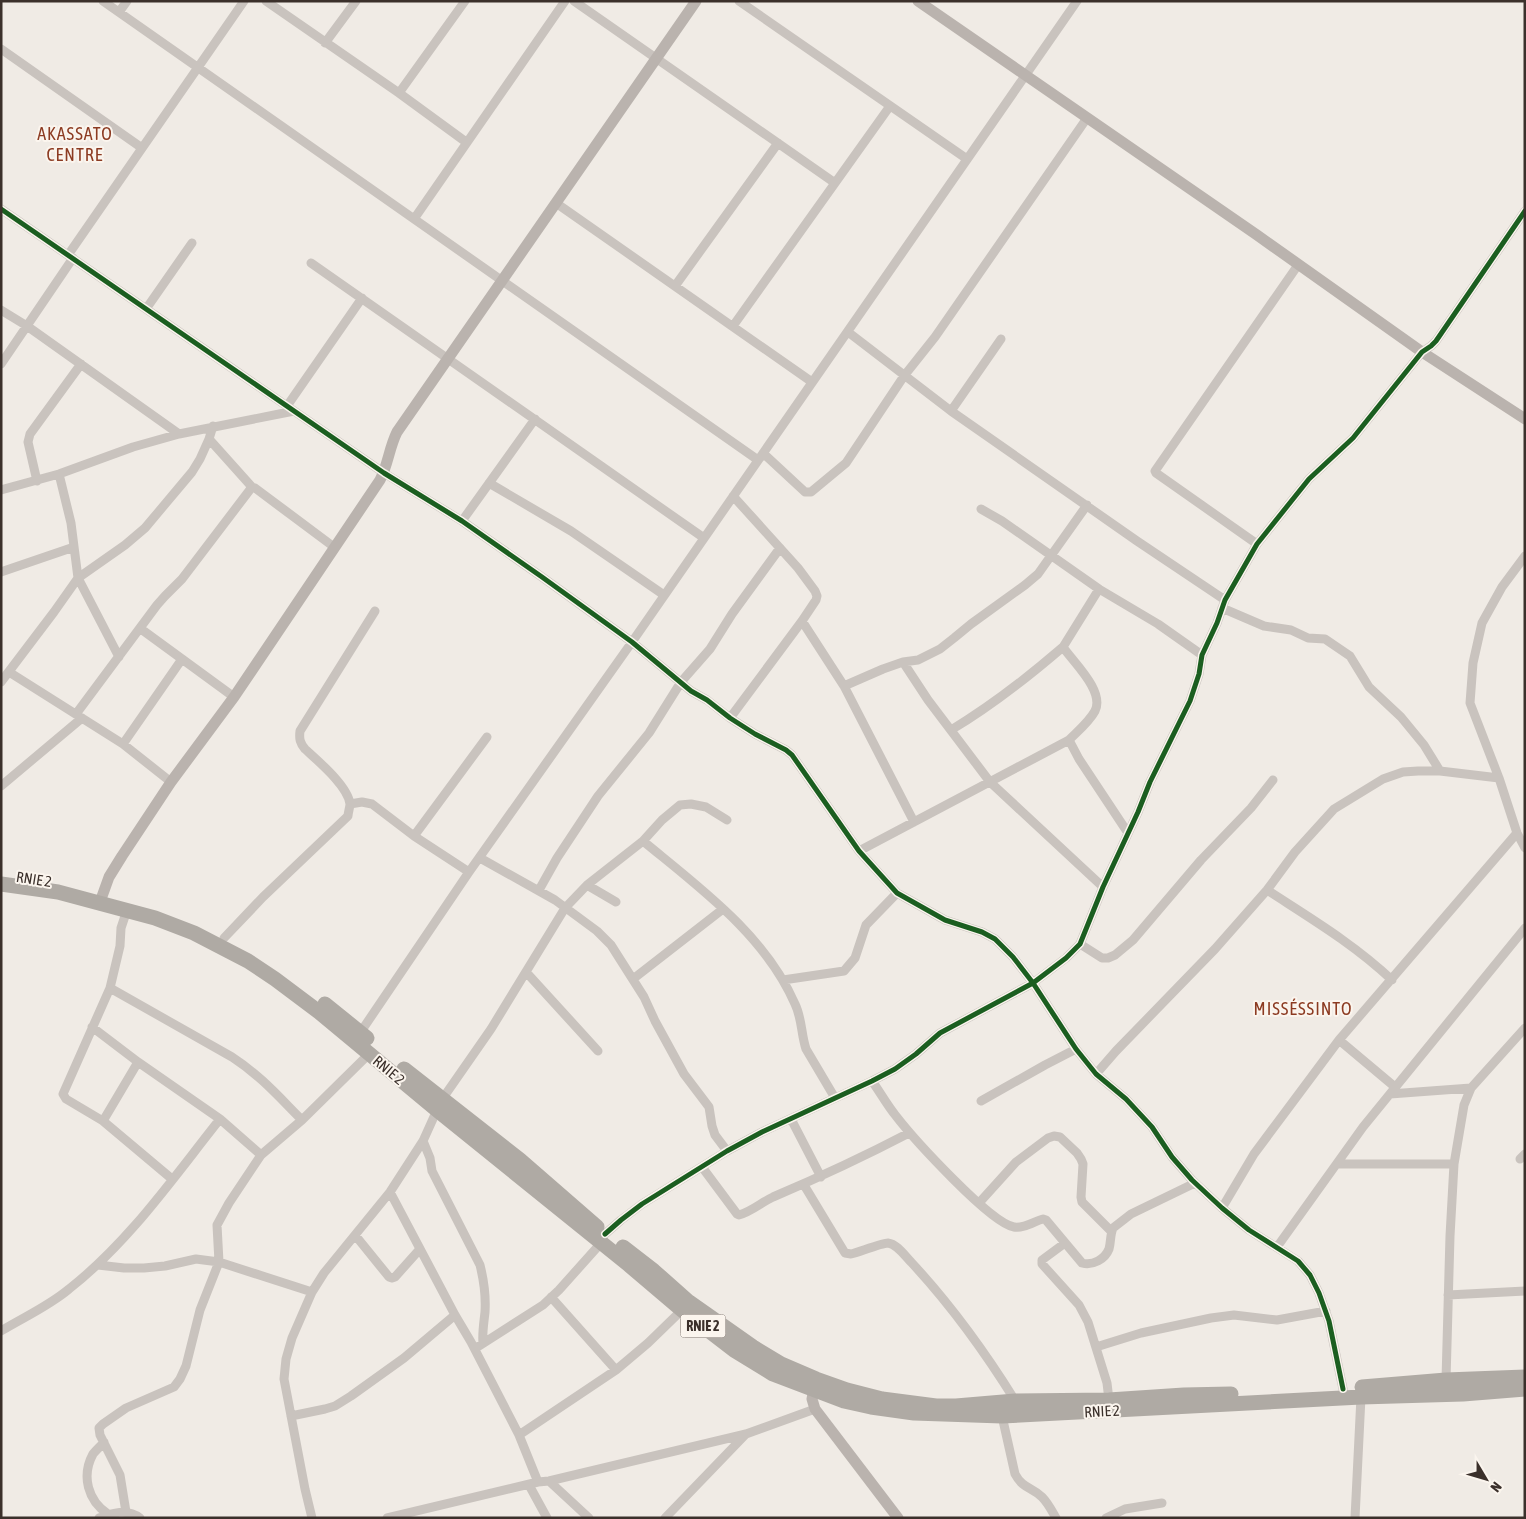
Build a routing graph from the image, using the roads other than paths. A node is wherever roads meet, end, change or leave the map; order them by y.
1 (104, 1) edge
2 (127, 1) edge
3 (244, 1) edge
4 (266, 1) edge
5 (356, 1) edge
6 (465, 1) edge
7 (565, 1) edge
8 (574, 1) edge
9 (696, 1) edge
10 (739, 1) edge
11 (918, 1) edge
12 (1077, 1) edge
13 (119, 12) junction
14 (325, 43) junction
15 (1, 48) edge
16 (656, 59) junction
17 (198, 67) junction
18 (1025, 76) junction
19 (399, 93) junction
20 (890, 106) junction
21 (1087, 118) junction
22 (466, 142) junction
23 (778, 143) junction
24 (142, 148) junction
25 (967, 159) junction
26 (835, 183) junction
27 (556, 203) junction
28 (1, 209) edge
29 (1525, 211) edge
30 (414, 219) junction
31 (192, 242) dead end
32 (71, 256) junction
33 (311, 263) dead end
34 (1298, 265) junction
35 (502, 281) junction
36 (675, 286) junction
37 (362, 298) junction
38 (146, 309) junction
39 (1, 310) edge
40 (27, 326) junction
41 (732, 326) junction
42 (848, 332) junction
43 (1001, 339) dead end
44 (1422, 352) junction
45 (448, 358) junction
46 (1, 364) edge
47 (81, 364) junction
48 (904, 376) junction
49 (812, 382) junction
50 (290, 408) junction
51 (951, 411) junction
52 (535, 419) junction
53 (1525, 419) edge
54 (213, 426) junction
55 (179, 434) junction
56 (210, 439) junction
57 (761, 456) junction
58 (384, 473) junction
59 (59, 474) junction
60 (37, 481) junction
61 (489, 483) junction
62 (252, 487) junction
63 (1, 490) edge
64 (733, 496) junction
65 (1087, 504) junction
66 (981, 509) dead end
67 (462, 521) junction
68 (704, 538) junction
69 (1257, 544) junction
70 (74, 547) junction
71 (334, 547) junction
72 (780, 548) junction
73 (1051, 556) junction
74 (1525, 556) edge
75 (1, 572) edge
76 (78, 578) junction
77 (1099, 589) junction
78 (664, 595) junction
79 (1224, 604) junction
80 (375, 612) dead end
81 (802, 622) junction
82 (141, 629) junction
83 (632, 642) junction
84 (1063, 647) junction
85 (1202, 655) junction
86 (119, 657) junction
87 (182, 659) junction
88 (903, 662) junction
89 (9, 672) junction
90 (1, 682) edge
91 (681, 682) junction
92 (844, 686) junction
93 (234, 697) junction
94 (79, 716) junction
95 (730, 718) junction
96 (951, 730) junction
97 (487, 737) dead end
98 (1069, 740) junction
99 (123, 744) junction
100 (1440, 772) junction
101 (1499, 778) junction
102 (1273, 780) dead end
103 (171, 782) junction
104 (990, 782) junction
105 (1, 786) edge
106 (350, 804) junction
107 (728, 820) dead end
108 (914, 822) junction
109 (1128, 832) junction
110 (1517, 833) junction
111 (414, 836) junction
112 (643, 841) junction
113 (1525, 848) edge
114 (859, 851) junction
115 (480, 858) junction
116 (469, 872) junction
117 (1, 874) edge
118 (1, 884) edge
119 (587, 885) junction
120 (1104, 887) junction
121 (540, 890) junction
122 (1266, 890) junction
123 (897, 892) junction
124 (102, 897) junction
125 (616, 902) dead end
126 (565, 908) junction
127 (723, 909) junction
128 (127, 910) junction
129 (1525, 928) edge
130 (224, 938) junction
131 (1080, 944) junction
132 (526, 972) junction
133 (633, 979) junction
134 (783, 980) junction
135 (1392, 980) junction
136 (1033, 983) junction
137 (110, 988) junction
138 (92, 1027) junction
139 (1525, 1028) edge
140 (360, 1033) junction
141 (1340, 1040) junction
142 (1076, 1050) junction
143 (598, 1051) dead end
144 (370, 1053) junction
145 (138, 1062) junction
146 (1096, 1074) junction
147 (872, 1081) junction
148 (1471, 1088) junction
149 (1393, 1091) junction
150 (835, 1098) junction
151 (981, 1101) dead end
152 (440, 1104) junction
153 (220, 1119) junction
154 (790, 1119) junction
155 (302, 1120) junction
156 (103, 1121) junction
157 (909, 1133) junction
158 (423, 1141) junction
159 (727, 1151) junction
160 (261, 1155) junction
161 (1337, 1164) junction
162 (1454, 1164) junction
163 (702, 1167) junction
164 (821, 1177) junction
165 (172, 1178) junction
166 (1195, 1182) junction
167 (804, 1185) junction
168 (390, 1192) junction
169 (979, 1203) junction
170 (1222, 1208) junction
171 (1111, 1231) junction
172 (355, 1235) junction
173 (603, 1239) junction
174 (1065, 1243) junction
175 (1277, 1247) junction
176 (420, 1249) junction
177 (219, 1262) junction
178 (98, 1265) junction
179 (312, 1292) junction
180 (1525, 1292) edge
181 (1448, 1295) junction
182 (551, 1297) junction
183 (682, 1310) junction
184 (1326, 1311) junction
185 (455, 1315) junction
186 (1, 1331) edge
187 (484, 1343) junction
188 (1096, 1347) junction
189 (475, 1349) junction
190 (616, 1370) junction
191 (1525, 1377) edge
192 (1446, 1380) junction
193 (814, 1384) junction
194 (1343, 1389) junction
195 (1525, 1389) edge
196 (1361, 1397) junction
197 (1108, 1400) junction
198 (1015, 1402) junction
199 (815, 1409) junction
200 (1023, 1415) junction
201 (291, 1416) junction
202 (1002, 1416) junction
203 (519, 1434) junction
204 (746, 1434) junction
205 (104, 1442) junction
206 (550, 1481) junction
207 (534, 1483) junction
208 (1162, 1503) dead end
209 (126, 1512) junction
210 (108, 1514) junction
211 (668, 1517) edge
212 (99, 1518) edge
213 (140, 1518) edge
214 (312, 1518) edge
215 (388, 1518) edge
216 (546, 1518) edge
217 (589, 1518) edge
218 (898, 1518) edge
219 (1056, 1518) edge
220 (1106, 1518) edge
221 (1355, 1518) edge

1 - 13 street
2 - 13 street
3 - 17 street
4 - 14 street
5 - 14 street
6 - 19 street
7 - 22 street
8 - 16 street
9 - 16 street
10 - 20 street
11 - 18 street
12 - 18 street
13 - 17 street
14 - 19 street
15 - 24 street
16 - 23 street
16 - 27 street
17 - 24 street
17 - 30 street
18 - 21 street
18 - 25 street
19 - 22 street
20 - 25 street
20 - 26 street
21 - 34 street
21 - 48 street
22 - 30 street
23 - 26 street
23 - 36 street
24 - 32 street
25 - 42 street
26 - 41 street
27 - 35 street
27 - 36 street
28 - 32 street
29 - 44 street
30 - 35 street
31 - 38 street
32 - 38 street
32 - 40 street
33 - 37 street
34 - 44 street
34 - 69 street
35 - 45 street
35 - 57 street
36 - 41 street
37 - 45 street
37 - 50 street
38 - 50 street
39 - 40 street
40 - 46 street
40 - 47 street
41 - 49 street
42 - 48 street
42 - 49 street
43 - 51 street
44 - 53 street
44 - 69 street
45 - 52 street
45 - 58 street
47 - 55 street
47 - 60 street
48 - 51 street
48 - 57 street
49 - 57 street
50 - 54 street
50 - 58 street
51 - 65 street
52 - 61 street
52 - 68 street
54 - 55 street
54 - 56 street
55 - 59 street
56 - 62 street
56 - 76 street
57 - 64 street
58 - 67 street
58 - 71 street
59 - 60 street
59 - 70 street
60 - 63 street
61 - 67 street
61 - 78 street
62 - 71 street
62 - 82 street
64 - 68 street
64 - 72 street
65 - 73 street
65 - 79 street
66 - 73 street
67 - 83 street
68 - 78 street
69 - 79 street
70 - 75 street
70 - 76 street
71 - 93 street
72 - 81 street
72 - 91 street
73 - 77 street
73 - 88 street
74 - 101 street
76 - 86 street
76 - 89 street
77 - 84 street
77 - 85 street
78 - 83 street
79 - 85 street
79 - 100 street
80 - 106 street
81 - 92 street
81 - 95 street
82 - 86 street
82 - 87 street
83 - 91 street
83 - 115 street
84 - 96 street
84 - 98 street
85 - 109 street
86 - 94 street
87 - 93 street
87 - 99 street
88 - 92 street
88 - 96 street
89 - 90 street
89 - 94 street
91 - 95 street
91 - 121 street
92 - 108 street
93 - 103 street
94 - 99 street
94 - 105 street
95 - 114 street
96 - 104 street
97 - 111 street
98 - 104 street
98 - 109 street
99 - 103 street
100 - 101 street
100 - 122 street
101 - 110 street
102 - 131 street
103 - 124 street
104 - 108 street
104 - 120 street
106 - 111 street
106 - 130 street
107 - 112 street
108 - 114 street
109 - 120 street
110 - 113 street
110 - 135 street
111 - 116 street
112 - 119 street
112 - 127 street
114 - 123 street
115 - 116 street
115 - 121 street
116 - 140 street
117 - 124 highway, RNIE 2 / RNIE 2
118 - 124 highway, RNIE 2 / RNIE 2
119 - 125 street
119 - 126 street
120 - 131 street
121 - 126 street
122 - 135 street
122 - 146 street
123 - 134 street
123 - 136 street
124 - 128 highway, RNIE 2 / RNIE 2
124 - 130 highway, RNIE 2 / RNIE 2
126 - 132 street
126 - 133 street
127 - 133 street
127 - 134 street
128 - 137 street
128 - 144 highway, RNIE 2 / RNIE 2
129 - 149 street
130 - 140 highway, RNIE 2 / RNIE 2
131 - 136 street
132 - 143 street
132 - 152 street
133 - 159 street
134 - 150 street
135 - 141 street
136 - 142 street
136 - 147 street
137 - 138 street
137 - 155 street
138 - 145 street
138 - 156 street
139 - 148 street
140 - 152 highway, RNIE 2 / RNIE 2
141 - 149 street
141 - 170 street
142 - 146 street
142 - 151 street
144 - 152 highway, RNIE 2 / RNIE 2
144 - 155 street
145 - 153 street
145 - 156 street
146 - 166 street
147 - 150 street
147 - 157 street
148 - 149 street
148 - 162 street
149 - 161 street
150 - 154 street
152 - 158 street
152 - 173 highway, RNIE 2 / RNIE 2
153 - 160 street
153 - 165 street
154 - 159 street
154 - 164 street
155 - 160 street
156 - 165 street
157 - 164 street
157 - 169 street
158 - 168 street
158 - 187 street
159 - 163 street
160 - 177 street
161 - 162 street
161 - 175 street
162 - 181 street
163 - 167 street
163 - 173 street
164 - 167 street
165 - 178 street
166 - 170 street
166 - 171 street
167 - 198 street
168 - 172 street
168 - 176 street
169 - 171 street
169 - 174 street
170 - 175 street
171 - 174 street
172 - 176 street
172 - 179 street
173 - 182 street
173 - 183 highway, RNIE 2 / RNIE 2
173 - 193 highway, RNIE 2 / RNIE 2
174 - 188 street
175 - 184 street
176 - 185 street
177 - 178 street
177 - 179 street
177 - 205 street
178 - 186 street
179 - 201 street
180 - 181 street
181 - 192 street
182 - 187 street
182 - 190 street
183 - 190 street
183 - 193 highway, RNIE 2 / RNIE 2
184 - 188 street
184 - 194 street
185 - 189 street
185 - 201 street
187 - 189 street
188 - 197 street
189 - 203 street
190 - 203 street
191 - 192 highway, RNIE 2 / RNIE 2
192 - 194 highway, RNIE 2 / RNIE 2
193 - 198 highway, RNIE 2 / RNIE 2
193 - 199 street
193 - 202 highway, RNIE 2 / RNIE 2
194 - 197 highway, RNIE 2 / RNIE 2
195 - 196 highway, RNIE 2 / RNIE 2
196 - 200 highway, RNIE 2 / RNIE 2
196 - 221 street
197 - 198 highway, RNIE 2 / RNIE 2
198 - 200 street
199 - 204 street
199 - 218 street
200 - 202 highway, RNIE 2 / RNIE 2
201 - 214 street
202 - 219 street
203 - 207 street
204 - 206 street
204 - 211 street
205 - 209 street
205 - 210 street
206 - 207 street
206 - 217 street
207 - 215 street
207 - 216 street
208 - 220 street
209 - 210 street
209 - 213 street
210 - 212 street

